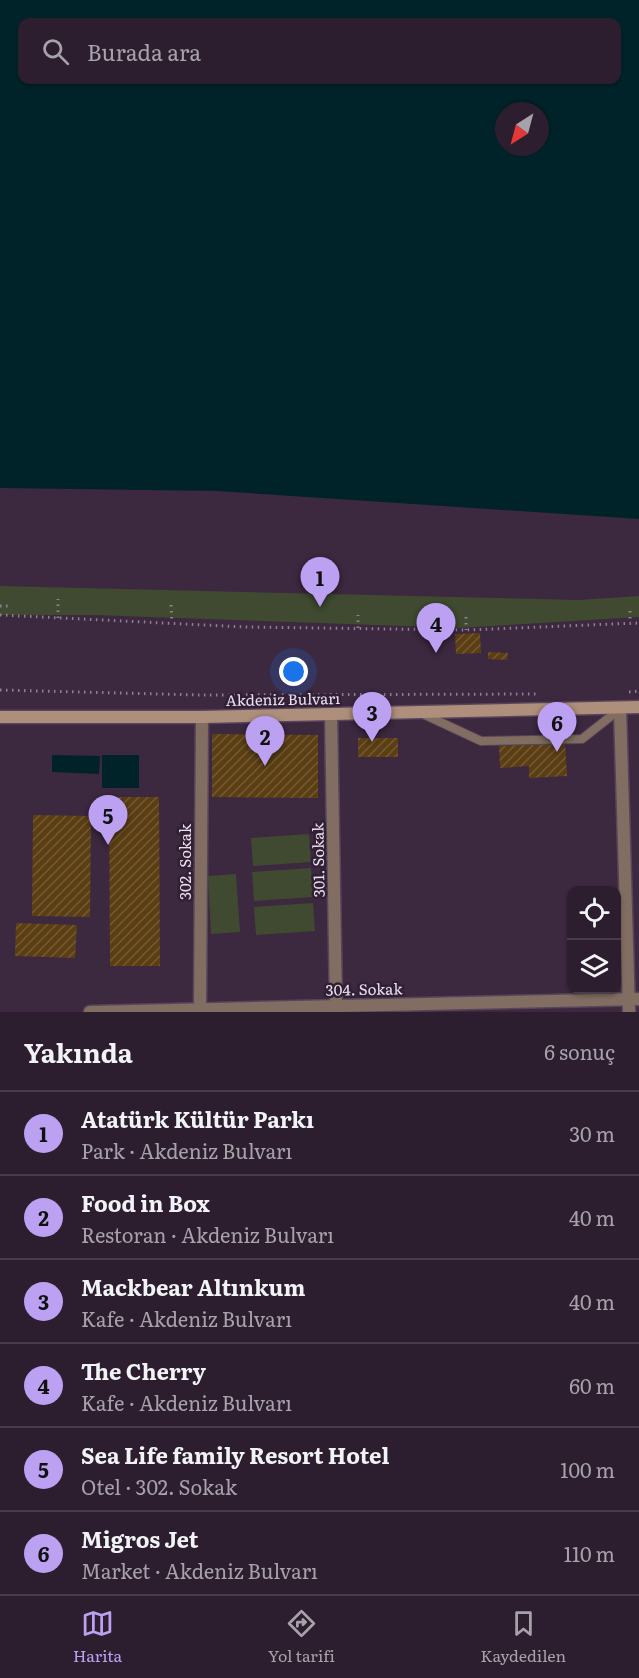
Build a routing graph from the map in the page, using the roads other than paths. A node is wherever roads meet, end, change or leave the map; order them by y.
1 (639, 707) edge
2 (620, 709) junction
3 (422, 713) junction
4 (331, 714) junction
5 (0, 717) edge
6 (202, 717) junction
7 (632, 1004) edge
8 (336, 1005) junction
9 (200, 1008) junction
10 (284, 1009) edge
11 (90, 1012) edge

1 - 2 main road, Akdeniz Bulvarı
2 - 3 main road, Akdeniz Bulvarı
2 - 3 lane
2 - 7 street
3 - 4 main road, Akdeniz Bulvarı
4 - 6 main road, Akdeniz Bulvarı
4 - 8 street, 301. Sokak
5 - 6 main road, Akdeniz Bulvarı
6 - 9 street, 302. Sokak
7 - 8 street, 304. Sokak
8 - 10 street, 304. Sokak
9 - 10 street, 304. Sokak
9 - 11 street, 304. Sokak

